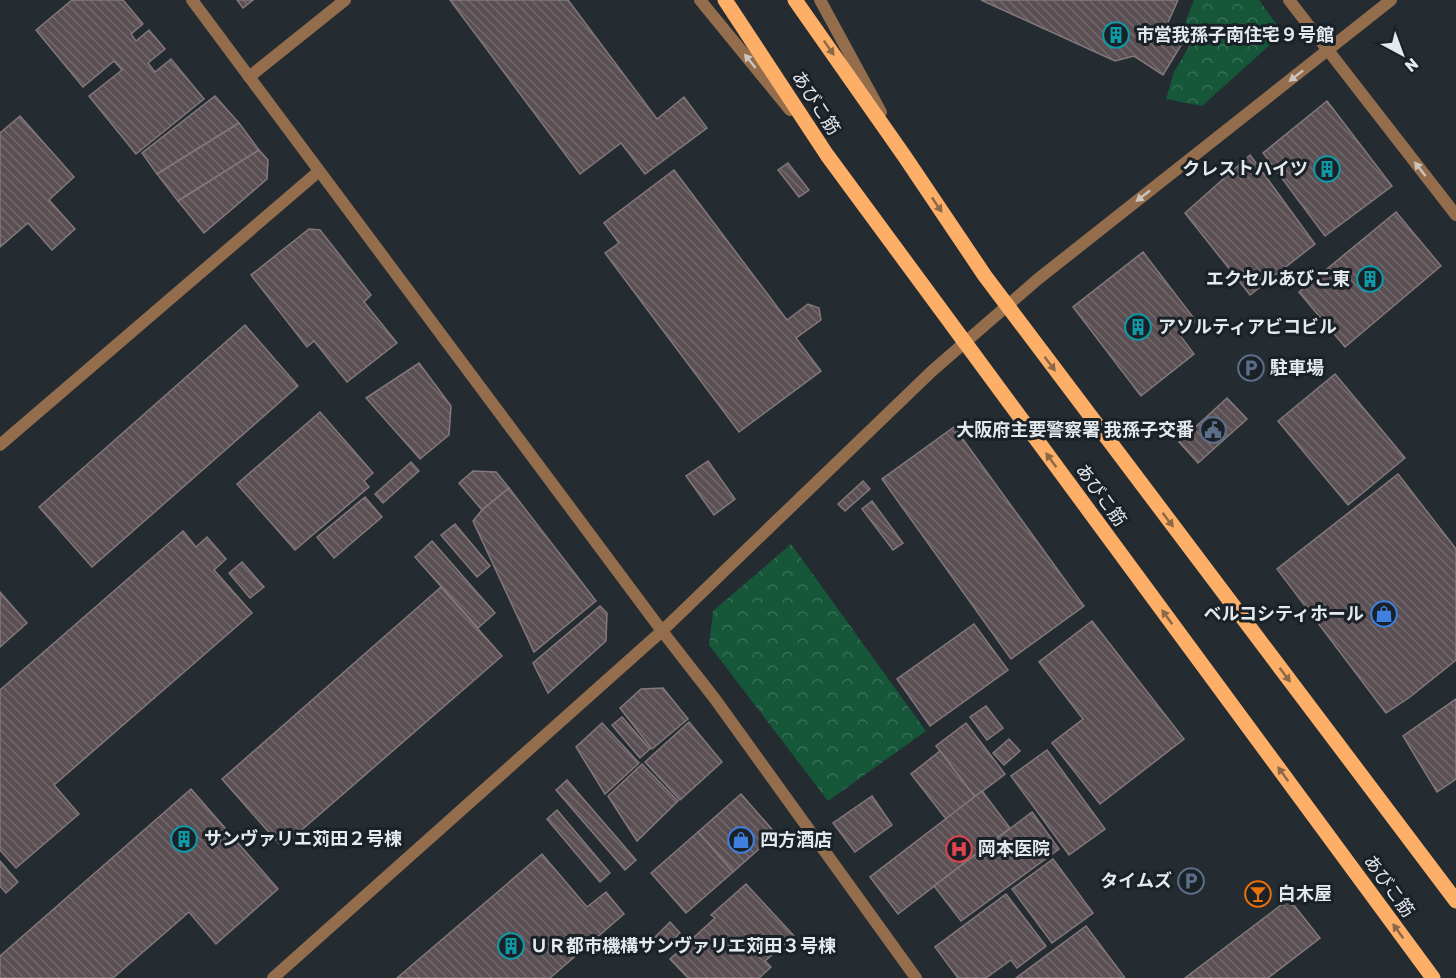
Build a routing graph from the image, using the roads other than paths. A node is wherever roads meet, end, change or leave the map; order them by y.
1 (192, 0) edge
2 (345, 0) edge
3 (700, 0) edge
4 (725, 0) edge
5 (795, 0) edge
6 (820, 0) edge
7 (1289, 0) edge
8 (1391, 0) edge
9 (1328, 51) junction
10 (249, 77) junction
11 (827, 156) junction
12 (905, 157) junction
13 (318, 172) junction
14 (1456, 215) edge
15 (1007, 306) junction
16 (964, 343) junction
17 (0, 445) edge
18 (662, 631) junction
19 (1456, 901) edge
20 (273, 978) edge
21 (916, 978) edge
22 (1433, 978) edge

1 - 10 street
2 - 10 street
11 -> 3 street
4 - 11 main road, あびこ筋
5 -> 12 main road, あびこ筋
6 - 12 street
7 - 9 street
8 - 9 street
14 -> 9 street
9 -> 15 street
10 - 13 street
11 - 16 main road, あびこ筋
12 -> 15 main road, あびこ筋
13 - 17 street
13 - 18 street
15 - 16 street
15 -> 19 main road, あびこ筋
16 - 18 street
22 -> 16 main road, あびこ筋
18 - 20 street
18 - 21 street

